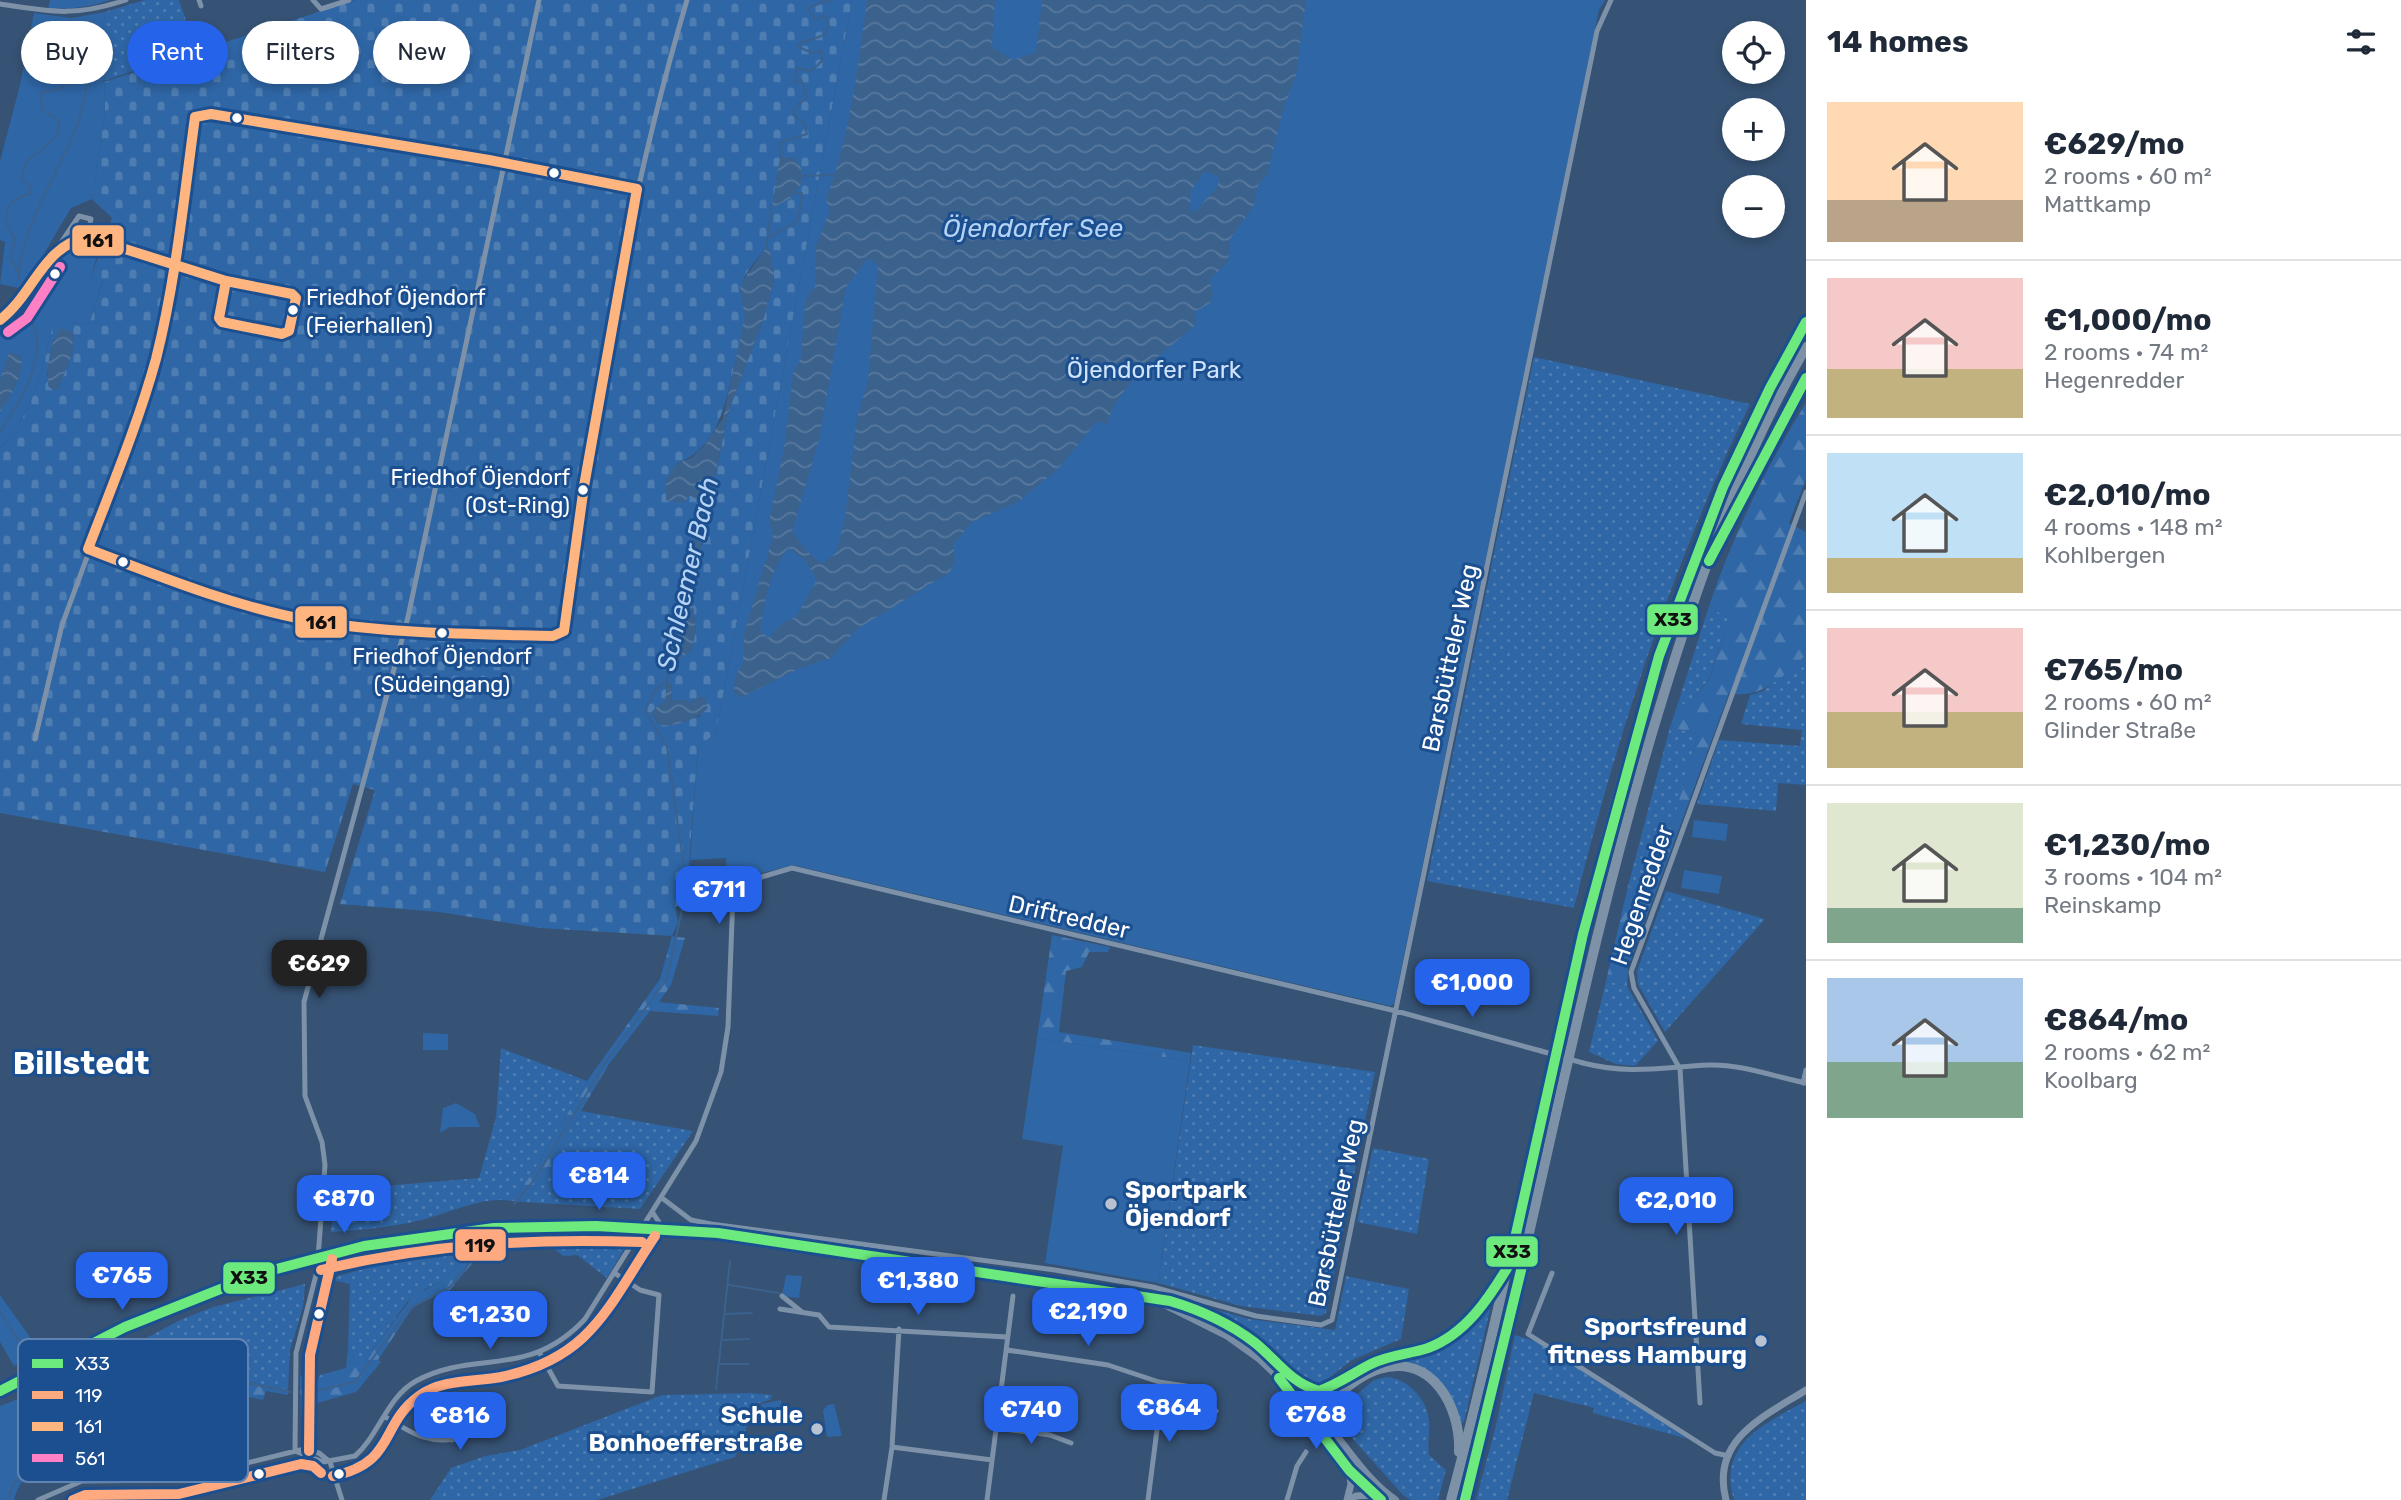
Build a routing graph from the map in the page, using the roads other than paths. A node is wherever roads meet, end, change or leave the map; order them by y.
1 (126, 0) edge
2 (313, 0) edge
3 (349, 0) edge
4 (539, 0) edge
5 (687, 0) edge
6 (1611, 0) edge
7 (0, 4) edge
8 (505, 164) junction
9 (637, 189) junction
10 (87, 237) junction
11 (57, 249) junction
12 (174, 263) junction
13 (0, 320) edge
14 (1806, 322) edge
15 (1806, 347) edge
16 (1806, 378) edge
17 (1806, 492) edge
18 (1716, 543) junction
19 (88, 549) junction
20 (404, 631) junction
21 (35, 739) dead end
22 (1396, 1012) junction
23 (1679, 1069) junction
24 (1806, 1070) edge
25 (1805, 1083) edge
26 (662, 1198) junction
27 (653, 1213) junction
28 (643, 1228) junction
29 (664, 1230) junction
30 (318, 1256) junction
31 (1509, 1265) junction
32 (1552, 1273) dead end
33 (616, 1274) junction
34 (782, 1296) dead end
35 (1013, 1296) dead end
36 (1160, 1302) junction
37 (780, 1309) dead end
38 (803, 1313) junction
39 (899, 1329) junction
40 (1007, 1337) junction
41 (103, 1339) edge
42 (1007, 1350) junction
43 (539, 1353) junction
44 (1289, 1374) junction
45 (18, 1382) edge
46 (1159, 1382) junction
47 (1339, 1384) junction
48 (1806, 1390) edge
49 (0, 1391) edge
50 (1334, 1398) junction
51 (1700, 1403) dead end
52 (1216, 1411) dead end
53 (1312, 1411) junction
54 (384, 1416) junction
55 (996, 1428) junction
56 (1337, 1437) junction
57 (452, 1440) dead end
58 (1071, 1443) dead end
59 (892, 1447) junction
60 (295, 1451) junction
61 (1306, 1452) dead end
62 (1729, 1457) junction
63 (992, 1460) junction
64 (330, 1462) junction
65 (248, 1463) edge
66 (1349, 1470) junction
67 (1458, 1474) junction
68 (1365, 1480) junction
69 (80, 1482) edge
70 (1351, 1497) edge
71 (1377, 1497) edge
72 (38, 1500) edge
73 (342, 1500) edge
74 (884, 1500) edge
75 (986, 1500) edge
76 (1148, 1500) edge
77 (1287, 1500) edge
78 (1395, 1500) edge
79 (1451, 1500) edge
80 (1465, 1500) edge
81 (1726, 1500) edge

1 - 7 street
2 - 3 street
4 - 8 street
5 - 9 street
6 - 22 street, Barsbütteler Weg
8 - 9 street
8 - 12 street
8 - 20 street
9 - 20 street
10 - 11 street
10 - 11 street
10 - 12 street
11 - 13 street
12 - 19 street
14 - 31 highway
15 - 18 highway
16 - 18 highway
17 - 23 street, Hegenredder
18 - 80 highway
19 - 20 street
19 - 21 street
20 - 30 street
22 - 23 street, bridge
22 - 26 street, Barsbütteler Weg
22 - 26 street, Driftredder
23 - 25 street
23 - 51 street
24 - 25 street
26 - 27 street
27 - 28 street
27 - 29 street
28 - 29 main road
28 - 30 main road
28 - 33 street
29 - 36 main road
30 - 41 main road
30 - 60 street
31 - 47 highway
31 - 67 highway
32 - 62 street
33 - 43 street
33 - 43 street
34 - 38 street
35 - 40 street
36 - 44 main road
36 - 53 main road
37 - 38 street
38 - 39 street
39 - 40 street
39 - 59 street
40 - 42 street
42 - 46 street
42 - 55 street
43 - 54 street
44 - 47 highway
44 - 53 main road
45 - 49 main road
46 - 52 street
46 - 76 street
47 - 53 highway
48 - 62 street
50 - 53 highway
50 - 56 highway
50 - 67 highway
53 - 56 main road
53 - 66 main road
54 - 57 street
54 - 64 street
55 - 58 street
55 - 63 street
56 - 68 main road
59 - 63 street
59 - 74 street
60 - 64 street
60 - 65 street
61 - 77 street
62 - 81 street
63 - 75 street
64 - 73 street
66 - 68 main road
66 - 70 street
67 - 79 highway
68 - 70 street
68 - 71 main road
68 - 78 main road
69 - 72 street
70 - 71 street

